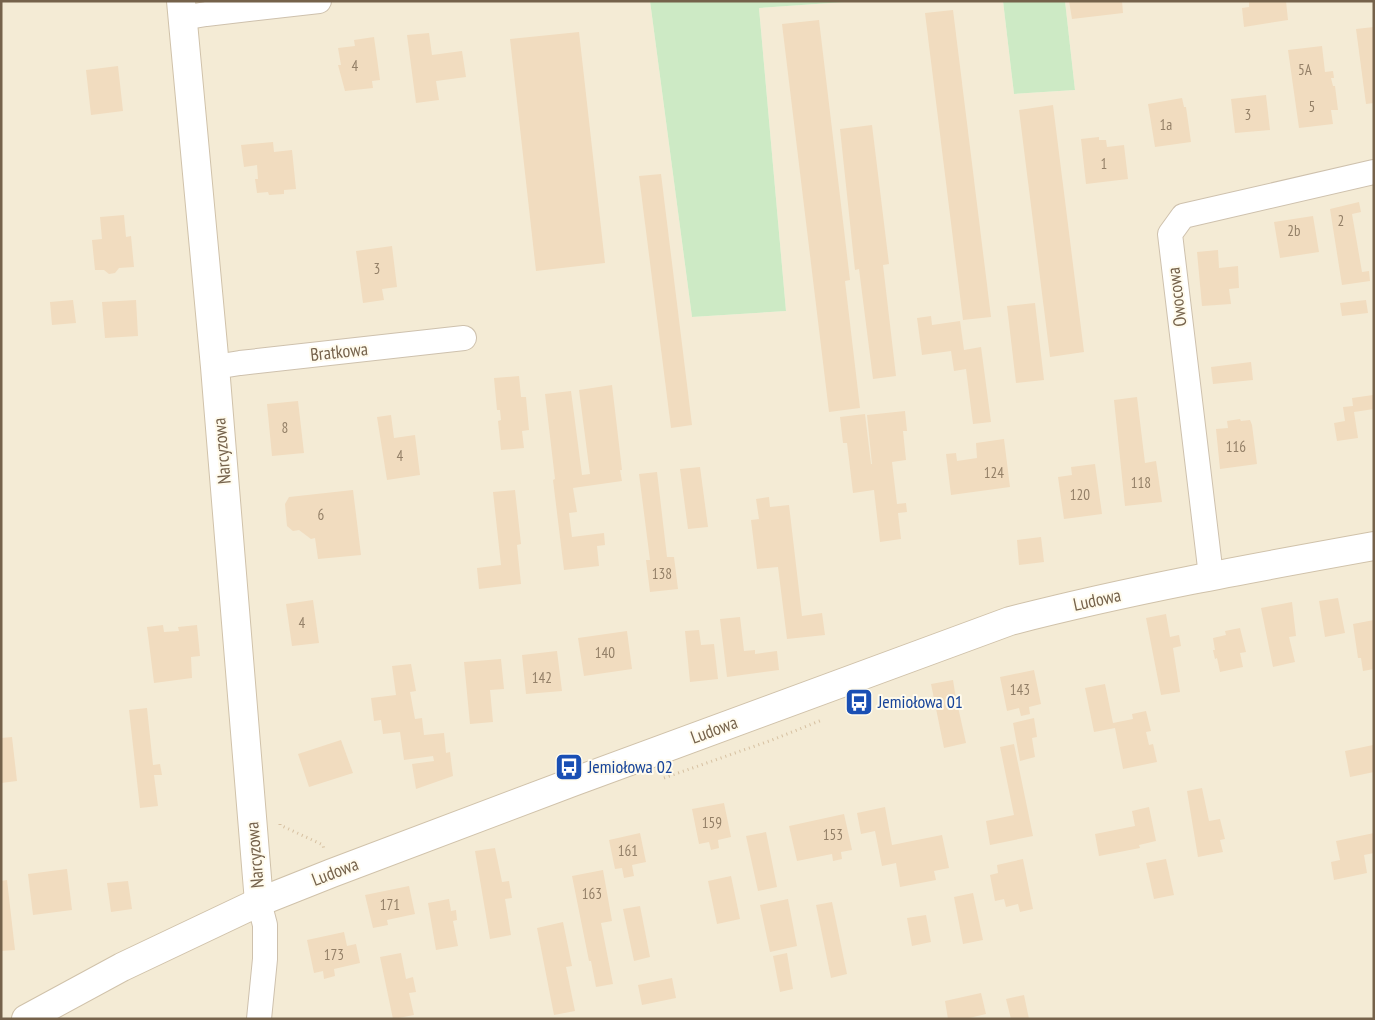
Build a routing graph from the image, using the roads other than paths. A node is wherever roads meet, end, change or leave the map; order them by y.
1 (319, 1) edge
2 (182, 10) edge
3 (1374, 172) edge
4 (464, 338) dead end
5 (215, 367) junction
6 (1374, 546) edge
7 (1211, 576) junction
8 (259, 902) junction
9 (26, 1019) edge
10 (259, 1019) edge

1 - 2 street
2 - 5 main road, Narcyzowa
3 - 7 street, Owocowa
4 - 5 street, Bratkowa
5 - 8 main road, Narcyzowa
6 - 7 main road, Ludowa
7 - 8 main road, Ludowa
8 - 9 main road, Ludowa
8 - 10 street

